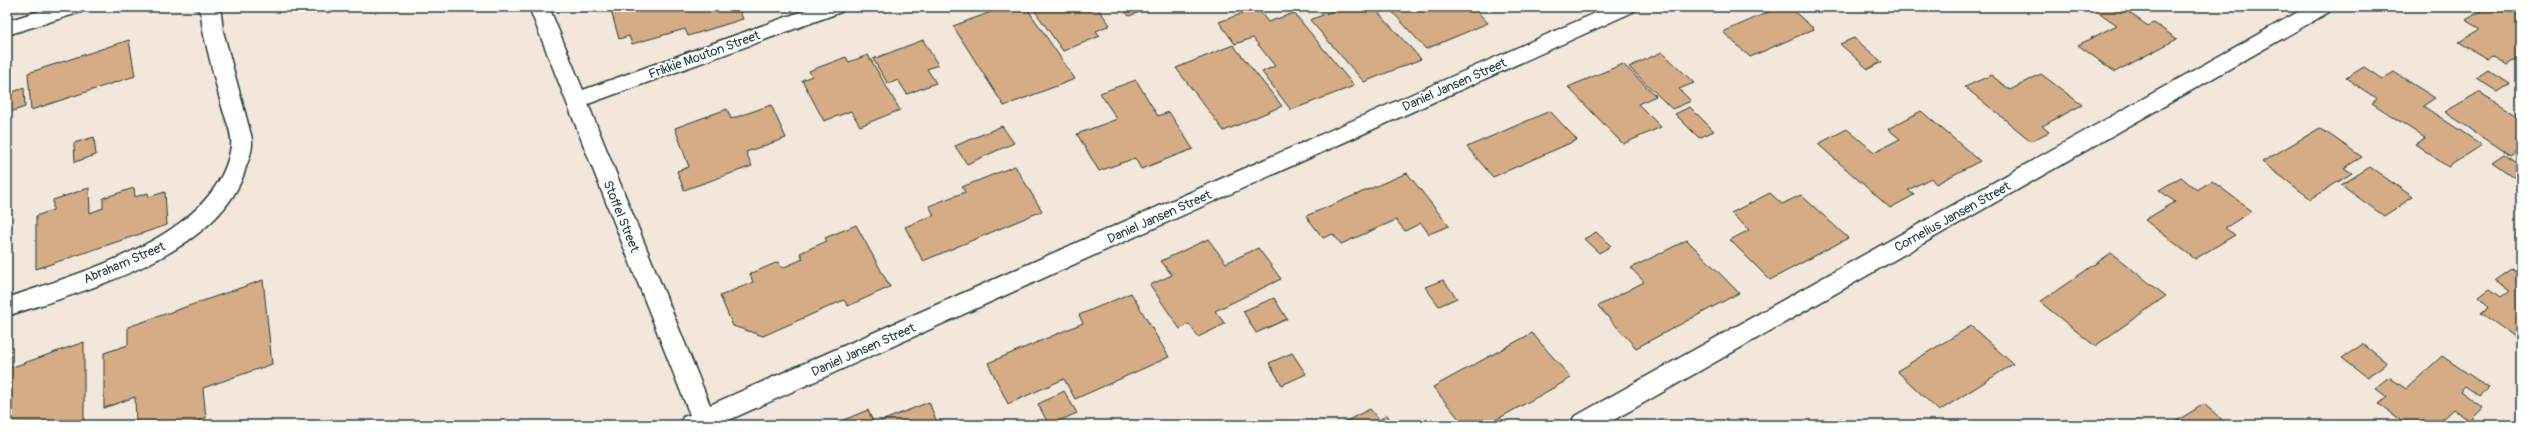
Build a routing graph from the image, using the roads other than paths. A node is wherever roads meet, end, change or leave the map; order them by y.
1 (74, 7) edge
2 (206, 7) edge
3 (539, 7) edge
4 (834, 7) edge
5 (1626, 7) edge
6 (2322, 7) edge
7 (7, 28) edge
8 (575, 100) junction
9 (7, 307) edge
10 (701, 423) edge
11 (1583, 425) edge

1 - 7 street
2 - 9 street, Abraham Street
3 - 8 street, Stoffel Street
4 - 8 street, Frikkie Mouton Street
5 - 10 street, Daniel Jansen Street
6 - 11 street, Cornelius Jansen Street
8 - 10 street, Stoffel Street

